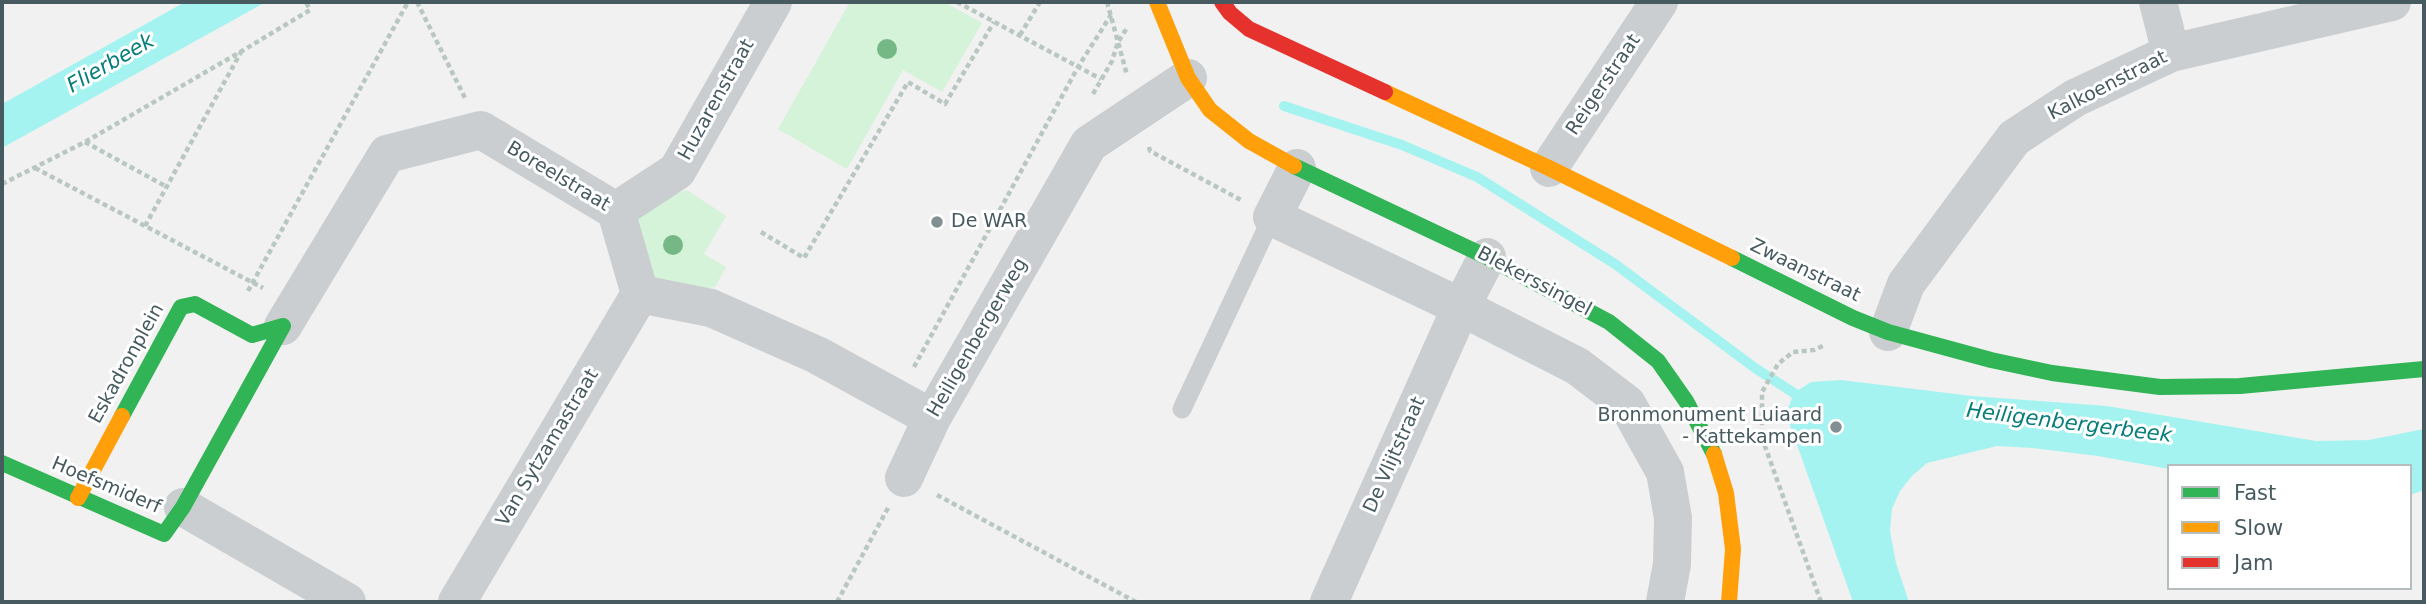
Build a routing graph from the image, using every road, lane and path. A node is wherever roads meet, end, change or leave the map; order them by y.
1 (306, 2) edge
2 (408, 2) edge
3 (417, 2) edge
4 (773, 2) edge
5 (957, 2) edge
6 (1040, 2) edge
7 (1107, 2) edge
8 (1157, 2) edge
9 (1222, 2) edge
10 (1660, 2) edge
11 (2158, 2) edge
12 (2392, 2) edge
13 (1111, 15) junction
14 (994, 22) junction
15 (1020, 35) junction
16 (1118, 42) dead end
17 (242, 51) junction
18 (2171, 53) junction
19 (1078, 67) junction
20 (1188, 78) junction
21 (1101, 80) dead end
22 (481, 130) junction
23 (85, 142) junction
24 (1161, 157) dead end
25 (34, 168) junction
26 (1297, 168) junction
27 (1549, 168) junction
28 (2, 184) edge
29 (167, 187) junction
30 (616, 211) junction
31 (1272, 217) junction
32 (145, 226) junction
33 (761, 232) dead end
34 (1487, 257) junction
35 (252, 282) junction
36 (640, 294) junction
37 (1461, 307) junction
38 (289, 315) junction
39 (231, 323) junction
40 (1888, 332) junction
41 (1778, 363) dead end
42 (2424, 369) edge
43 (897, 398) junction
44 (1182, 409) dead end
45 (932, 418) junction
46 (2, 463) edge
47 (904, 478) junction
48 (78, 498) junction
49 (183, 507) junction
50 (347, 602) edge
51 (457, 602) edge
52 (837, 602) edge
53 (1136, 602) edge
54 (1329, 602) edge
55 (1665, 602) edge
56 (1729, 602) edge
57 (1821, 602) edge

1 - 17 path
2 - 35 path
3 - 22 path
4 - 30 street, Huzarenstraat
5 - 14 path
6 - 15 path
7 - 13 path
8 - 20 street
9 - 27 street, Zwaanstraat
10 - 27 street, Reigerstraat
11 - 18 street
12 - 18 street, Kalkoenstraat
13 - 16 path
13 - 19 path
14 - 15 path
14 - 33 path
15 - 19 path
17 - 23 path
17 - 29 path
18 - 40 street, Kalkoenstraat
19 - 21 path
19 - 43 path
20 - 26 street, Blekerssingel
20 - 45 street, Heiligenbergerweg
22 - 30 street, Boreelstraat
22 - 38 street
23 - 25 path
23 - 29 path
24 - 31 path
25 - 28 path
25 - 32 path
26 - 31 street
26 - 34 street, Blekerssingel
27 - 40 street, Zwaanstraat
29 - 32 path
30 - 36 street, Boreelstraat
31 - 37 street
31 - 44 lane
32 - 35 path
34 - 37 street, De Vlijtstraat
34 - 56 street, Blekerssingel
35 - 38 path
35 - 39 path
36 - 43 street
36 - 51 street, Van Sytzamastraat
37 - 54 street, De Vlijtstraat
37 - 55 street
38 - 39 street, Eskadronplein
38 - 49 street
39 - 48 street, Eskadronplein
40 - 42 street, Zwaanstraat
41 - 57 path
43 - 45 street
45 - 47 street, Heiligenbergerweg
46 - 48 street, Hoefsmiderf
47 - 52 path
47 - 53 path
48 - 49 street, Hoefsmiderf
49 - 50 street

